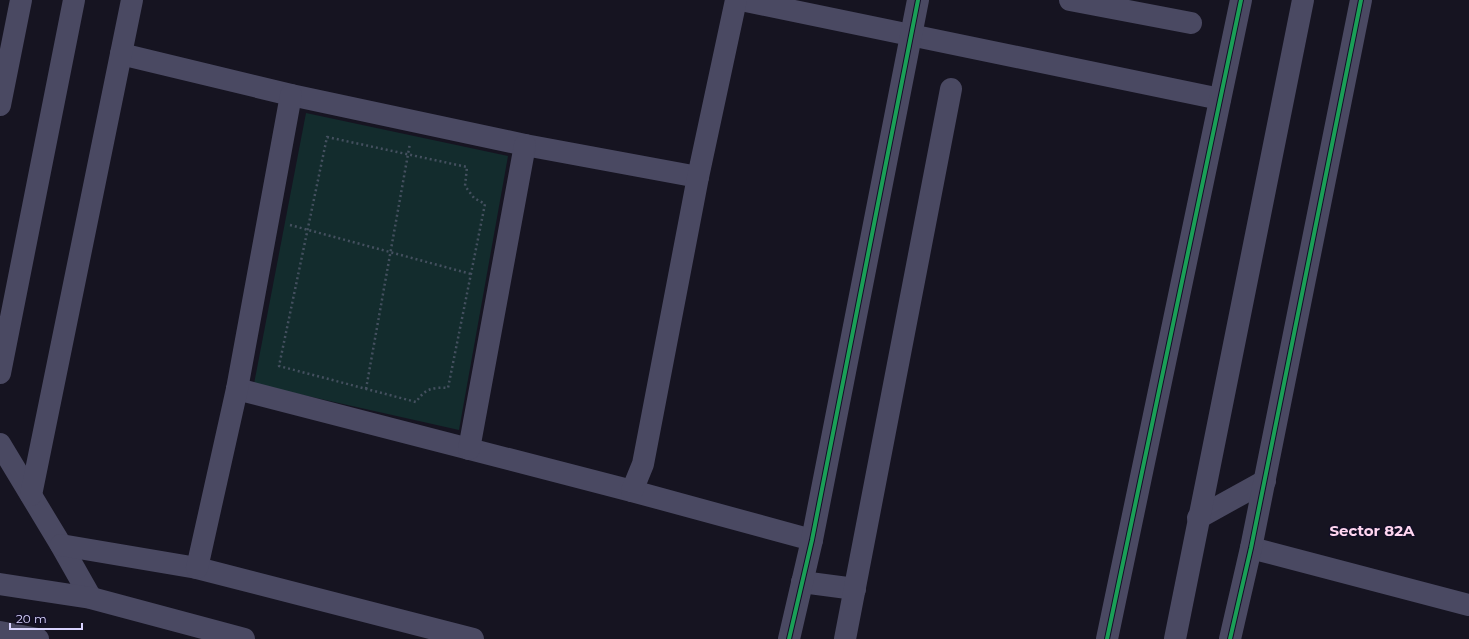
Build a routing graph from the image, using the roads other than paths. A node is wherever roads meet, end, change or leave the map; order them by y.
1 (74, 0) edge
2 (132, 0) edge
3 (736, 0) edge
4 (741, 0) edge
5 (918, 0) edge
6 (1070, 0) edge
7 (1241, 0) edge
8 (1303, 0) edge
9 (1362, 0) edge
10 (13, 7) edge
11 (1191, 23) dead end
12 (911, 35) junction
13 (121, 54) junction
14 (3, 79) edge
15 (951, 89) dead end
16 (291, 95) junction
17 (1220, 99) junction
18 (0, 105) edge
19 (525, 145) junction
20 (698, 178) junction
21 (0, 373) edge
22 (237, 389) junction
23 (0, 444) edge
24 (469, 450) junction
25 (1265, 481) junction
26 (632, 491) junction
27 (31, 495) junction
28 (1198, 518) junction
29 (812, 540) junction
30 (61, 545) junction
31 (1251, 548) junction
32 (197, 568) junction
33 (802, 582) junction
34 (0, 584) edge
35 (855, 589) junction
36 (92, 598) junction
37 (1469, 605) edge
38 (0, 632) edge
39 (38, 639) edge
40 (244, 639) edge
41 (474, 639) edge
42 (790, 639) edge
43 (845, 639) edge
44 (1107, 639) edge
45 (1175, 639) edge
46 (1230, 639) edge

1 - 21 street
2 - 13 street
3 - 20 street
4 - 12 street
5 - 12 street
6 - 11 street
7 - 17 street
8 - 28 street
9 - 25 street
10 - 14 street
12 - 17 street
12 - 29 street
13 - 16 street
13 - 27 street
14 - 18 street
15 - 35 street
16 - 19 street
16 - 22 street
17 - 44 street
19 - 20 street
19 - 24 street
20 - 26 street
22 - 24 street
22 - 32 street
23 - 27 street
24 - 26 street
25 - 28 street
25 - 31 street
26 - 29 street
27 - 30 street
28 - 45 street
29 - 33 street
30 - 32 street
30 - 36 street
31 - 37 street
31 - 46 street
32 - 41 street
33 - 35 street
33 - 42 street
34 - 36 street
35 - 43 street
36 - 40 street
38 - 39 street

